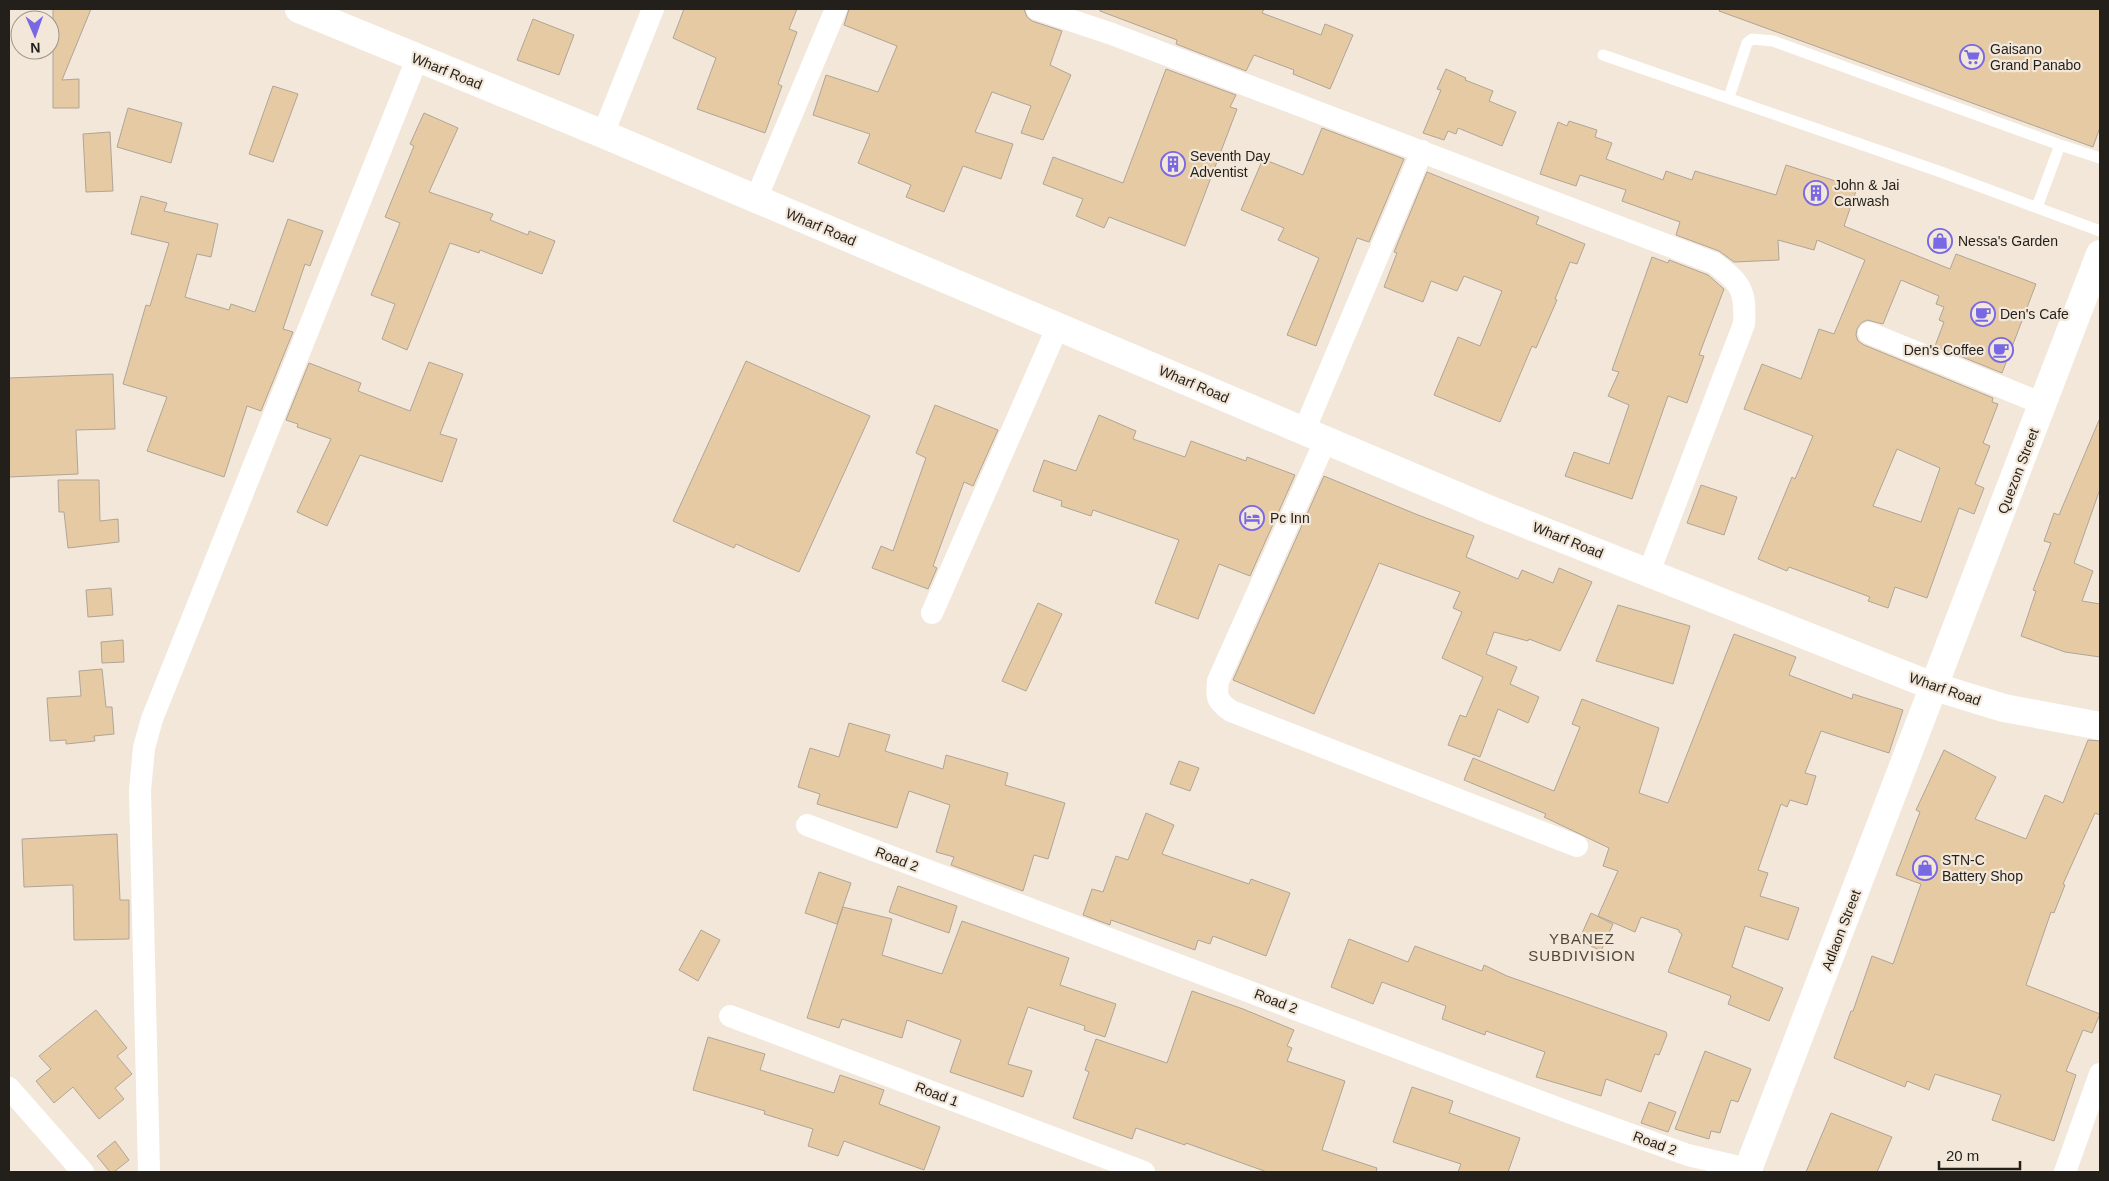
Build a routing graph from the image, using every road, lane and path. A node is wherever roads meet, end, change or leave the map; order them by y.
1 (299, 9) edge
2 (653, 9) edge
3 (836, 9) edge
4 (1037, 9) edge
5 (1603, 55) dead end
6 (418, 59) junction
7 (1729, 98) junction
8 (603, 134) junction
9 (2060, 145) junction
10 (1422, 151) junction
11 (2100, 158) edge
12 (756, 199) junction
13 (2037, 207) junction
14 (2100, 231) edge
15 (2100, 254) edge
16 (1058, 326) junction
17 (1869, 334) dead end
18 (2043, 404) junction
19 (1315, 435) junction
20 (1649, 572) junction
21 (932, 613) dead end
22 (1935, 687) junction
23 (2100, 726) edge
24 (807, 825) dead end
25 (1577, 846) dead end
26 (730, 1016) dead end
27 (2100, 1074) edge
28 (9, 1088) edge
29 (1747, 1171) edge
30 (2070, 1171) edge
31 (83, 1172) edge
32 (150, 1172) edge
33 (1144, 1172) edge

1 - 6 main road, Wharf Road
2 - 8 street
3 - 12 street
4 - 10 street
5 - 7 lane
6 - 8 main road, Wharf Road
6 - 32 street
7 - 9 lane
7 - 13 lane
8 - 12 main road, Wharf Road
9 - 11 lane
9 - 13 lane
10 - 19 street
10 - 20 street
12 - 16 main road, Wharf Road
13 - 14 lane
15 - 18 main road, Quezon Street
16 - 19 main road, Wharf Road
16 - 21 street
17 - 18 street
18 - 22 main road, Quezon Street
19 - 20 main road, Wharf Road
19 - 25 street
20 - 22 main road, Wharf Road
22 - 23 main road, Wharf Road
22 - 29 main road, Adlaon Street
24 - 29 street, Road 2
26 - 33 street, Road 1
27 - 30 street
28 - 31 street

